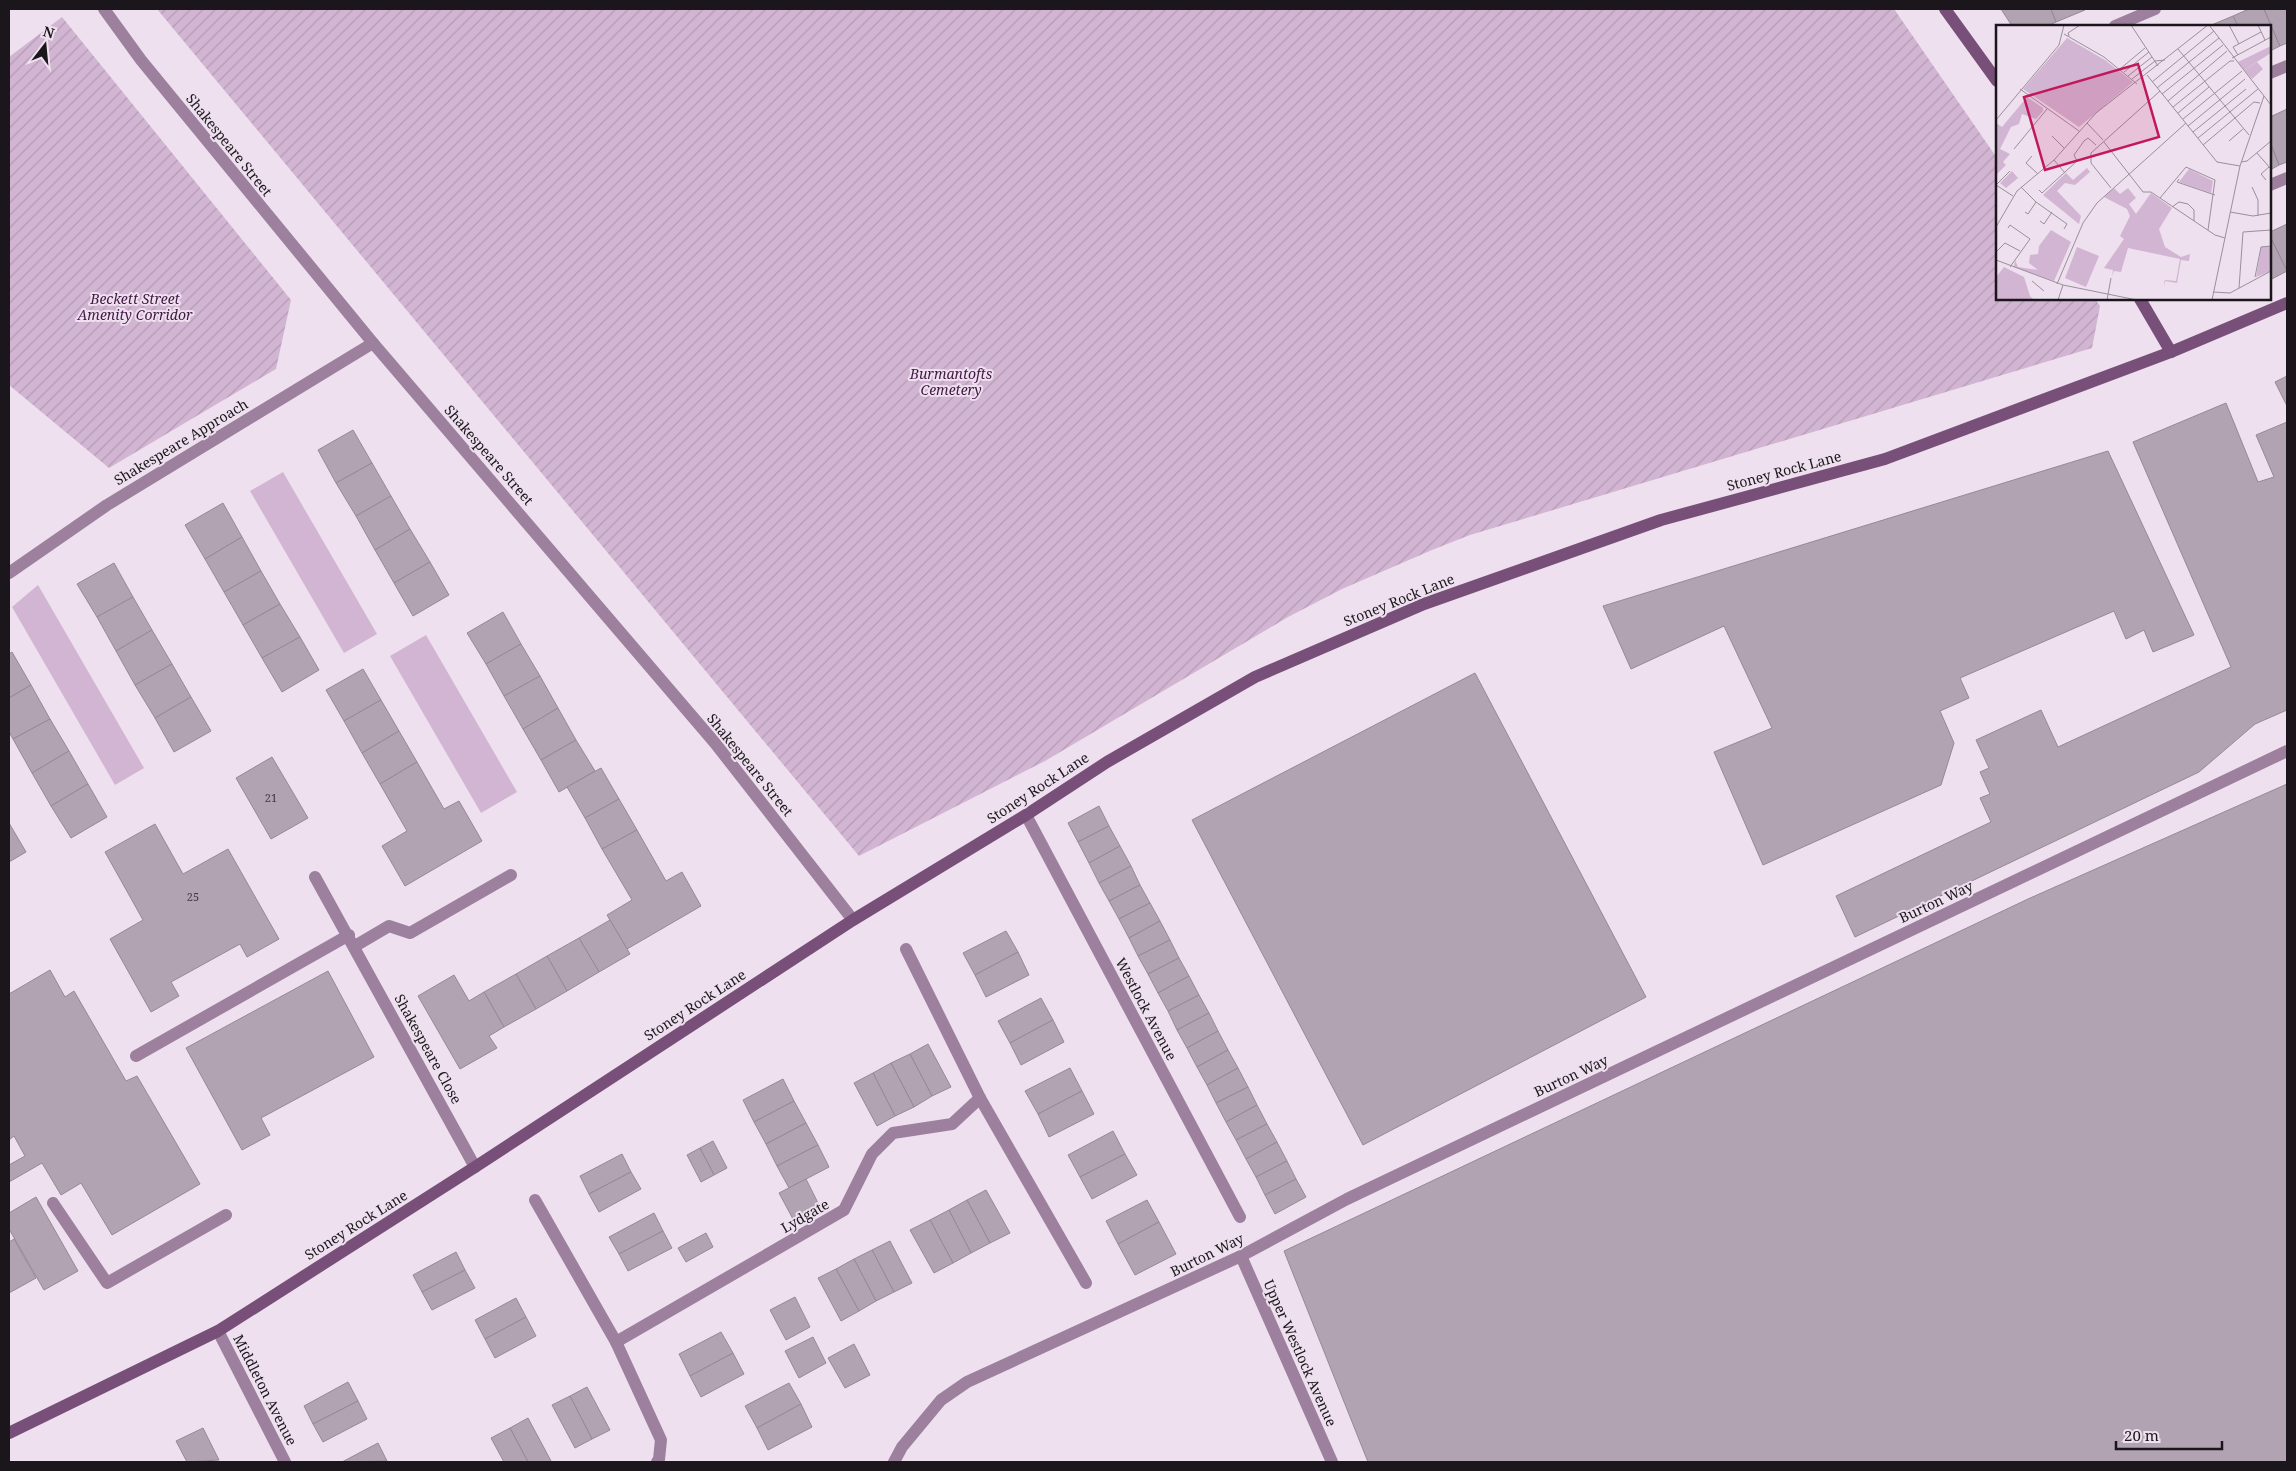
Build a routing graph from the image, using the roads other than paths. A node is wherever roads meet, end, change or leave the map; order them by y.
1 (104, 9) edge
2 (1945, 9) edge
3 (2155, 9) edge
4 (2117, 25) edge
5 (2287, 66) edge
6 (2271, 73) edge
7 (1996, 78) edge
8 (2287, 178) edge
9 (2271, 185) edge
10 (2141, 300) edge
11 (2287, 303) edge
12 (373, 343) junction
13 (2171, 352) junction
14 (9, 573) edge
15 (2287, 751) edge
16 (1026, 815) junction
17 (511, 875) dead end
18 (316, 876) dead end
19 (853, 920) junction
20 (352, 940) junction
21 (906, 949) dead end
22 (136, 1056) dead end
23 (980, 1098) junction
24 (475, 1167) junction
25 (535, 1200) dead end
26 (53, 1203) dead end
27 (226, 1215) dead end
28 (1240, 1217) dead end
29 (1241, 1256) junction
30 (1086, 1283) dead end
31 (218, 1331) junction
32 (616, 1342) junction
33 (9, 1433) edge
34 (284, 1462) edge
35 (657, 1462) edge
36 (894, 1462) edge
37 (1332, 1462) edge

1 - 12 street, Shakespeare Street
2 - 7 street
3 - 4 street
5 - 6 street
8 - 9 street
10 - 13 street
11 - 13 street, Stoney Rock Lane
12 - 14 street, Shakespeare Approach
12 - 19 street, Shakespeare Street
13 - 16 street, Stoney Rock Lane
15 - 29 street, Burton Way
16 - 19 street, Stoney Rock Lane
16 - 28 street, Westlock Avenue
17 - 20 street
18 - 20 street, Shakespeare Close
19 - 24 street, Stoney Rock Lane
20 - 22 street
20 - 24 street, Shakespeare Close
21 - 23 street
23 - 30 street
23 - 32 street, Lydgate
24 - 31 street, Stoney Rock Lane
25 - 32 street
26 - 27 street
29 - 36 street, Burton Way
29 - 37 street, Upper Westlock Avenue
31 - 33 street, Stoney Rock Lane
31 - 34 street, Middleton Avenue
32 - 35 street

